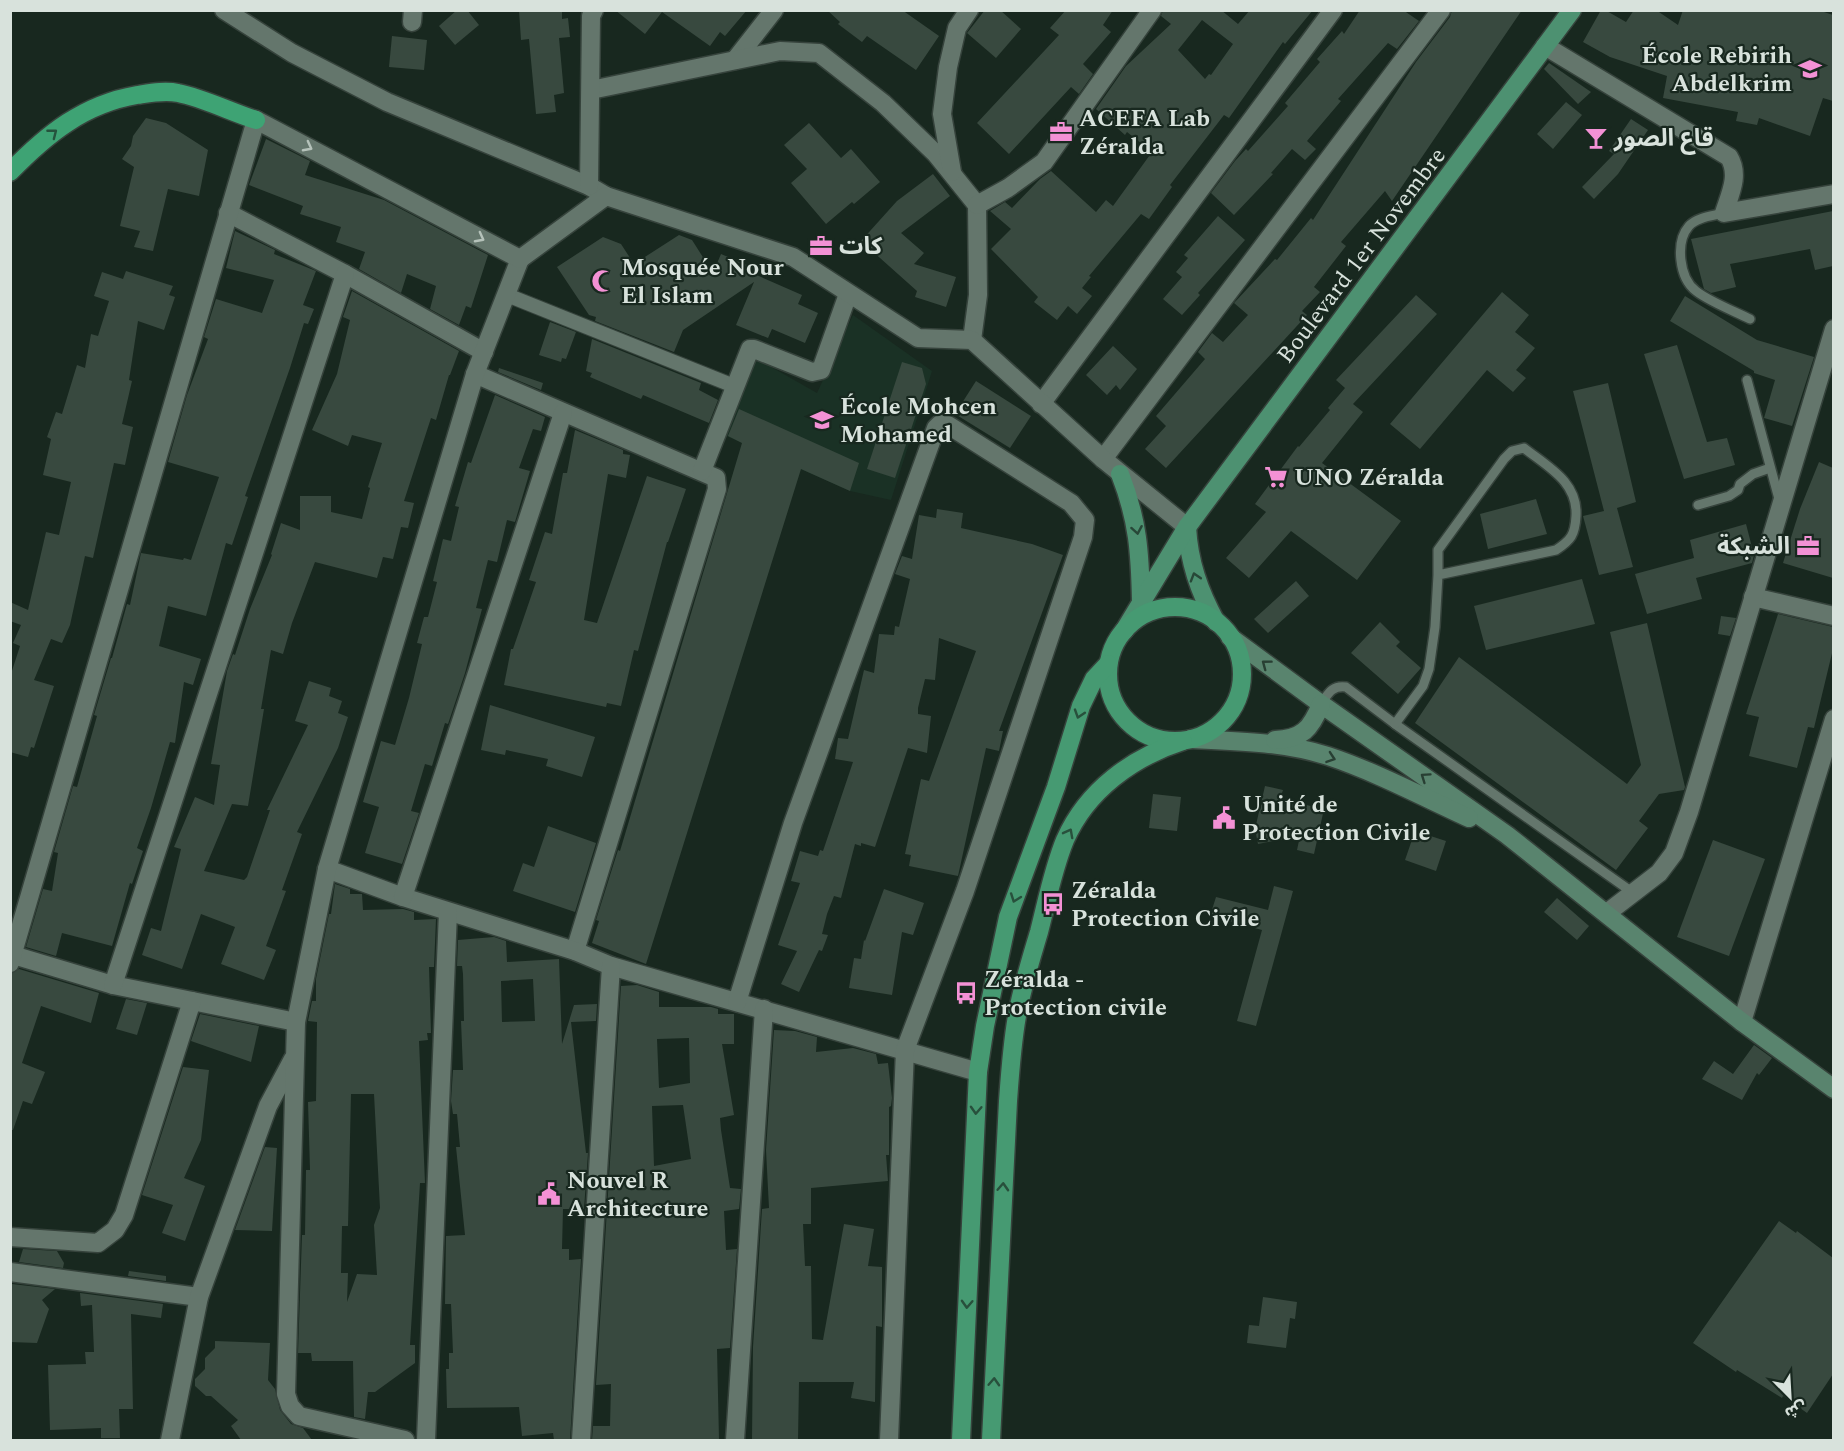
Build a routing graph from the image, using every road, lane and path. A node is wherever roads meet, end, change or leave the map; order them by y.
1 (224, 10) edge
2 (774, 10) edge
3 (969, 10) edge
4 (1152, 10) edge
5 (1332, 10) edge
6 (1572, 10) edge
7 (1440, 11) edge
8 (592, 12) edge
9 (1545, 46) junction
10 (735, 60) junction
11 (591, 90) junction
12 (256, 120) junction
13 (10, 172) edge
14 (953, 177) junction
15 (589, 186) junction
16 (1833, 194) edge
17 (606, 196) junction
18 (977, 205) junction
19 (228, 213) junction
20 (1724, 213) junction
21 (520, 259) junction
22 (345, 274) junction
23 (848, 294) junction
24 (507, 295) junction
25 (1750, 319) dead end
26 (1833, 329) edge
27 (972, 340) junction
28 (484, 352) junction
29 (475, 374) junction
30 (1747, 380) dead end
31 (734, 386) junction
32 (1041, 404) junction
33 (563, 413) junction
34 (1103, 459) junction
35 (1770, 468) junction
36 (702, 471) junction
37 (1120, 474) junction
38 (1698, 505) dead end
39 (1781, 506) junction
40 (1187, 527) junction
41 (1438, 575) junction
42 (1753, 597) junction
43 (1141, 602) junction
44 (1833, 616) edge
45 (1216, 622) junction
46 (1124, 630) junction
47 (1230, 637) junction
48 (1108, 664) junction
49 (1321, 704) junction
50 (1833, 719) edge
51 (1395, 724) junction
52 (1187, 740) junction
53 (1249, 741) junction
54 (1507, 835) junction
55 (327, 869) junction
56 (1632, 892) junction
57 (404, 897) junction
58 (448, 912) junction
59 (1607, 913) junction
60 (575, 951) junction
61 (12, 959) edge
62 (611, 966) junction
63 (113, 985) junction
64 (192, 1001) junction
65 (737, 1002) junction
66 (764, 1009) junction
67 (296, 1022) junction
68 (1742, 1022) junction
69 (905, 1050) junction
70 (295, 1055) junction
71 (978, 1072) junction
72 (1833, 1089) edge
73 (10, 1237) edge
74 (10, 1272) edge
75 (199, 1297) junction
76 (170, 1440) edge
77 (405, 1440) edge
78 (426, 1440) edge
79 (581, 1440) edge
80 (735, 1440) edge
81 (889, 1440) edge
82 (961, 1440) edge
83 (992, 1440) edge

1 - 15 street
2 - 10 street
3 - 14 street
4 - 18 street
5 - 32 street
6 - 9 main road, Boulevard 1er Novembre
7 - 34 street
8 - 11 street
9 - 20 street
9 - 40 main road, Boulevard 1er Novembre
10 - 11 street
10 - 14 street
11 - 15 street
13 -> 12 highway
12 - 19 street
12 -> 21 street
14 - 18 street
15 - 17 street
16 - 20 street
17 - 21 street
17 - 23 street
18 - 27 street
19 - 22 street
19 - 61 street
20 - 25 lane
21 - 24 street
22 - 28 street
22 - 63 street
23 - 27 street
23 - 31 street
24 - 28 street
24 - 31 street
26 - 39 street
27 - 32 street
28 - 29 street
29 - 33 street
29 - 55 street
30 - 35 lane
31 - 36 street
32 - 34 street
33 - 36 street
33 - 57 street
34 - 37 street
35 - 38 lane
35 - 39 lane
36 - 60 street
37 - 40 street
37 -> 43 main road
39 - 42 street
40 - 43 main road, Boulevard 1er Novembre
45 -> 40 main road
41 - 41 lane
41 - 51 lane
42 - 44 street
42 - 56 street
43 - 46 main road, Boulevard 1er Novembre
45 - 46 highway
45 - 47 highway
46 - 48 highway
49 -> 47 main road
47 - 52 highway
48 - 52 highway
48 -> 71 highway
49 - 51 lane
49 - 53 main road
54 -> 49 main road
50 - 68 street
51 - 56 lane
52 - 53 main road
83 -> 52 highway
53 -> 54 main road
54 - 59 main road
55 - 57 street
55 - 67 street
56 - 59 street
57 - 58 street
58 - 60 street
58 - 78 street
59 - 68 main road
60 - 62 street
61 - 63 street
62 - 65 street
62 - 79 street
63 - 64 street
64 - 67 street
64 - 73 street
65 - 66 street
65 - 69 street
66 - 69 street
66 - 80 street
67 - 70 street
68 - 72 main road
69 - 71 street
69 - 81 street
70 - 75 street
70 - 77 street
71 -> 82 highway
74 - 75 street
75 - 76 street

